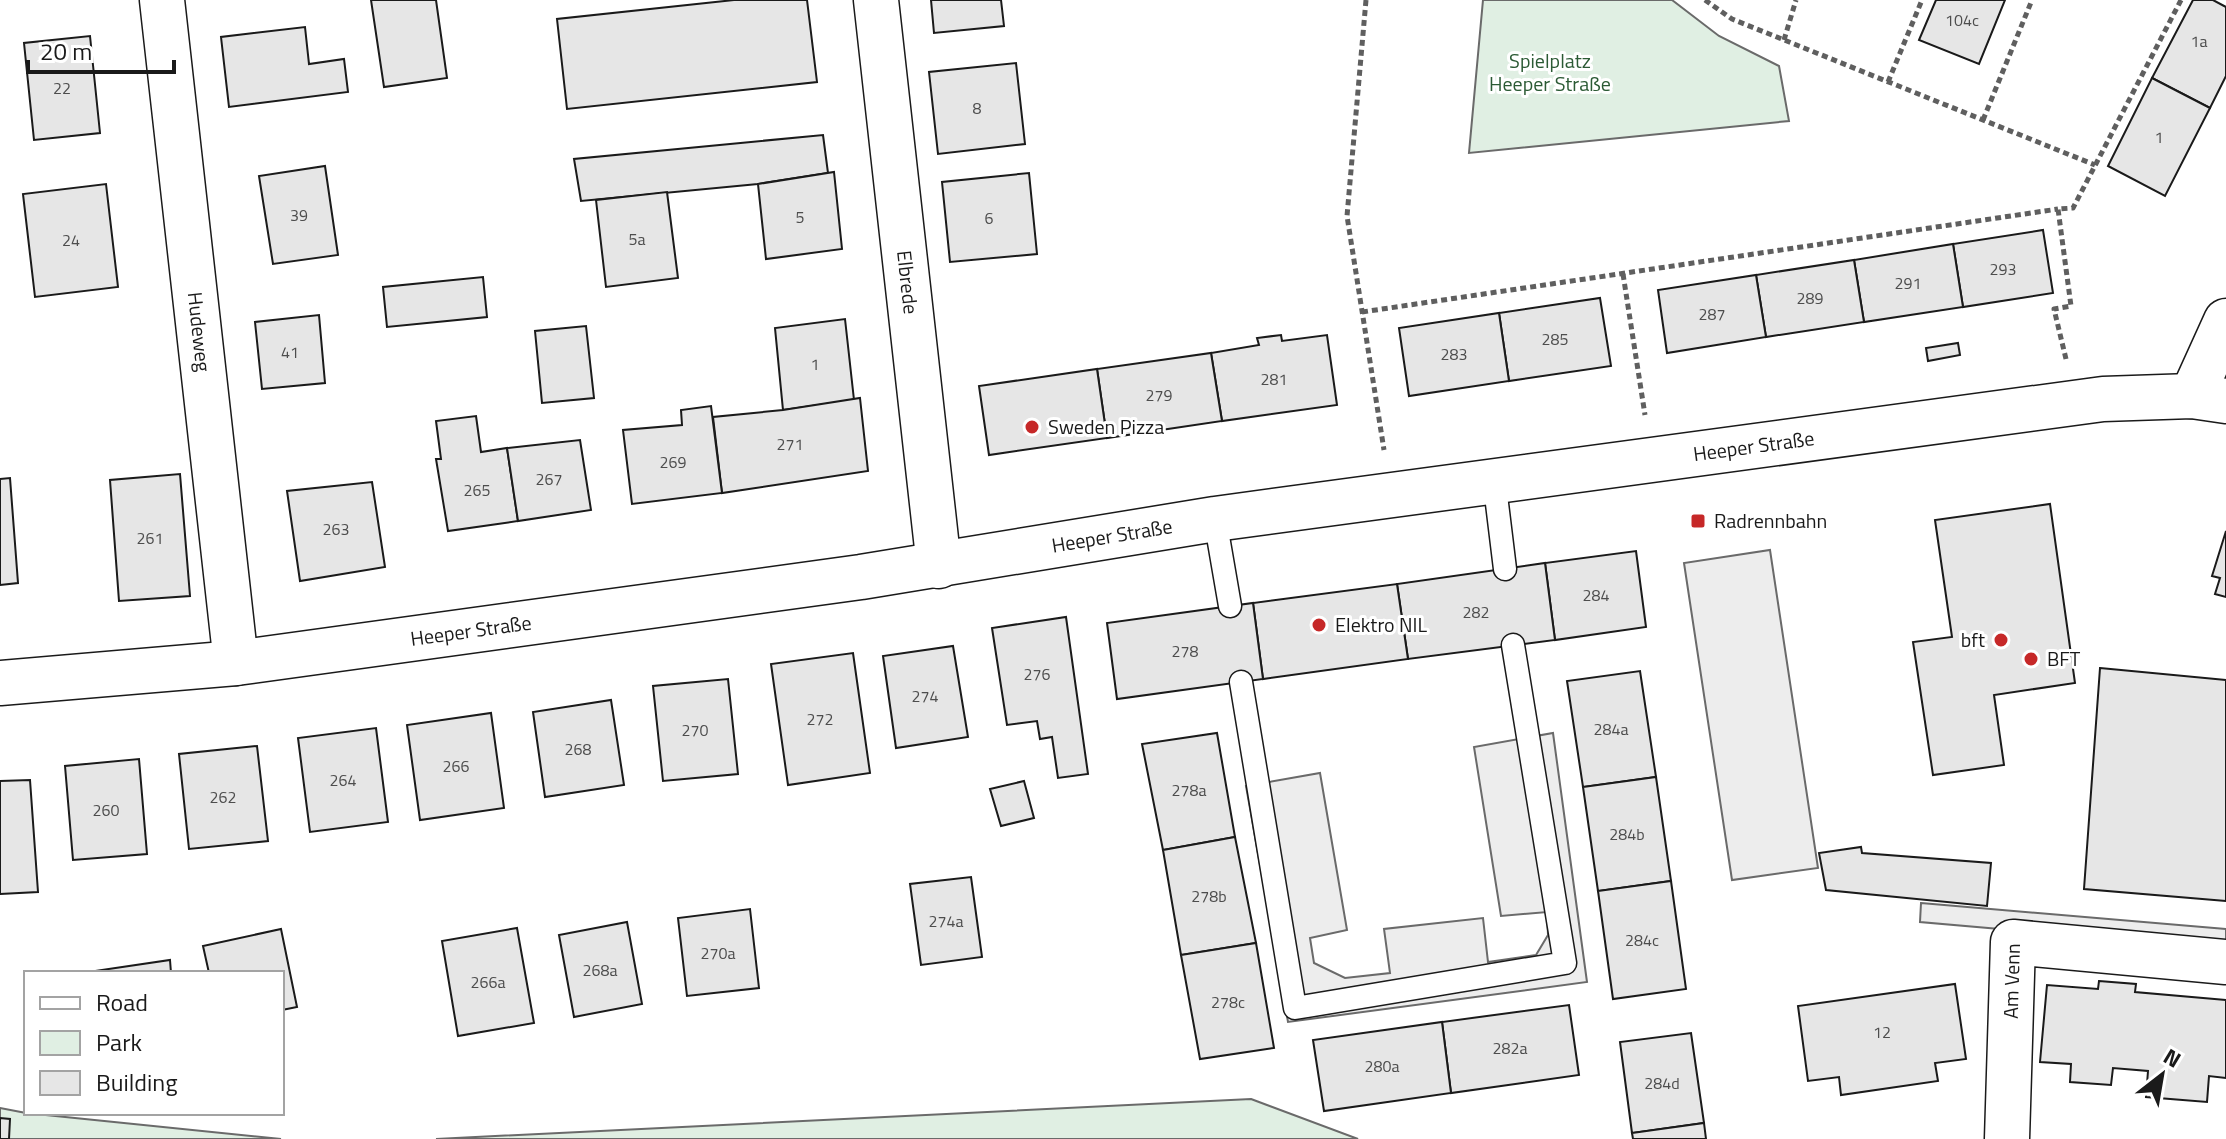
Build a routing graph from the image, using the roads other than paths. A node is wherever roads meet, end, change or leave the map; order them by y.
1 (162, 0) edge
2 (876, 0) edge
3 (2226, 321) edge
4 (2209, 399) edge
5 (1494, 479) junction
6 (1215, 519) junction
7 (939, 566) junction
8 (1505, 569) dead end
9 (1230, 606) dead end
10 (1513, 645) dead end
11 (236, 663) junction
12 (1241, 682) dead end
13 (0, 683) edge
14 (2226, 962) edge
15 (2007, 1139) edge

1 - 11 main road, Hudeweg
2 - 7 main road, Elbrede
3 - 4 main road
4 - 5 main road, Heeper Straße
5 - 6 main road, Heeper Straße
5 - 8 lane
6 - 7 main road, Heeper Straße
6 - 9 lane
7 - 11 main road, Heeper Straße
10 - 12 lane
11 - 13 main road, Heeper Straße
14 - 15 main road, Am Venn

